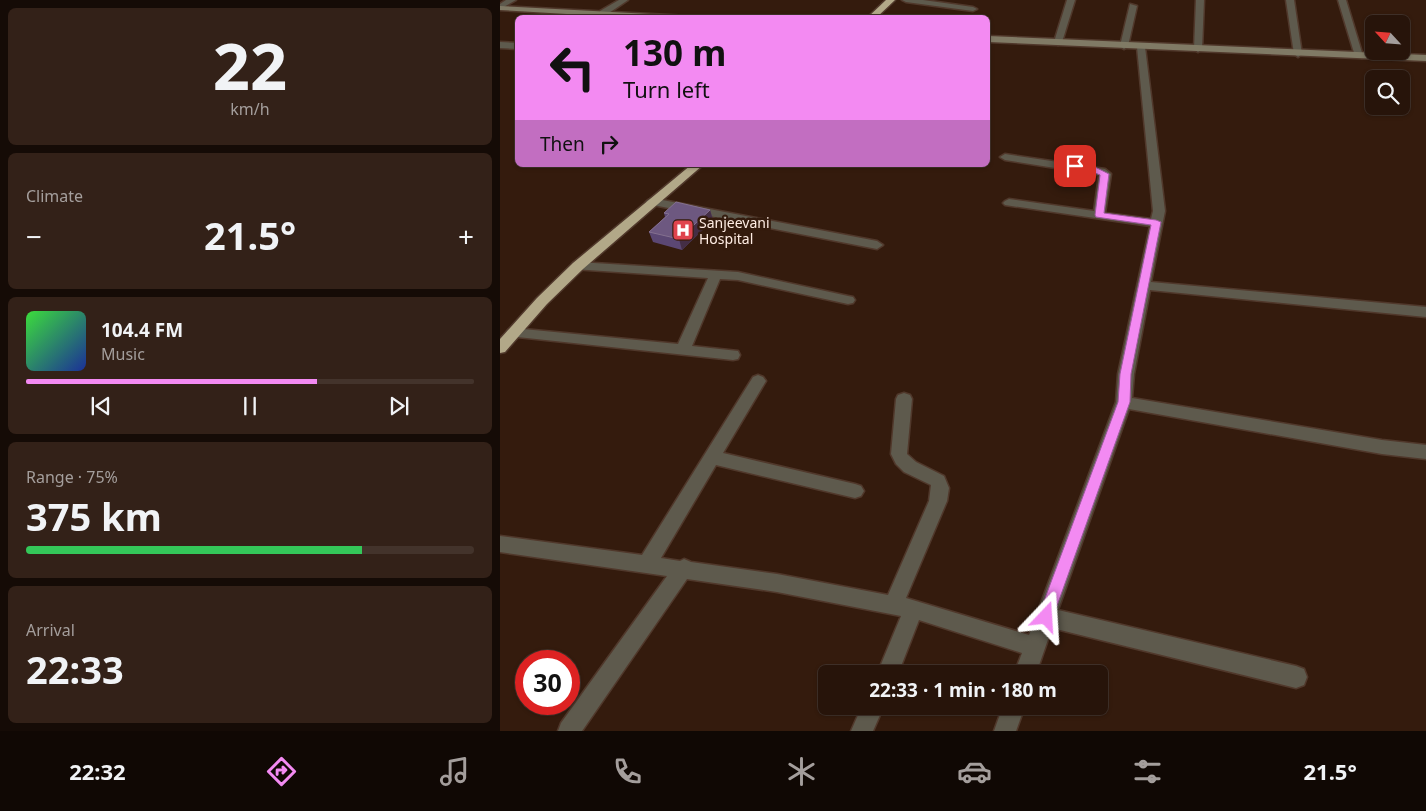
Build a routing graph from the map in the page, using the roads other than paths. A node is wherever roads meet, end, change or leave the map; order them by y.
1 (512, 0) edge
2 (624, 0) edge
3 (891, 0) edge
4 (906, 0) edge
5 (1071, 0) edge
6 (1200, 0) edge
7 (1290, 0) edge
8 (1342, 0) edge
9 (1133, 6) dead end
10 (503, 8) edge
11 (973, 9) dead end
12 (603, 13) junction
13 (500, 14) edge
14 (637, 15) edge
15 (874, 15) edge
16 (990, 39) edge
17 (1058, 42) junction
18 (500, 45) edge
19 (515, 46) edge
20 (1124, 46) junction
21 (1140, 47) junction
22 (1198, 49) junction
23 (1298, 54) junction
24 (1359, 56) junction
25 (1426, 58) edge
26 (1005, 157) dead end
27 (696, 167) edge
28 (652, 202) junction
29 (1009, 203) dead end
30 (1099, 215) junction
31 (1156, 222) junction
32 (877, 245) dead end
33 (578, 266) junction
34 (716, 274) junction
35 (1144, 285) junction
36 (848, 300) dead end
37 (1426, 312) edge
38 (513, 333) junction
39 (500, 348) edge
40 (683, 350) junction
41 (733, 355) dead end
42 (758, 381) dead end
43 (904, 399) dead end
44 (1124, 402) junction
45 (1426, 452) edge
46 (712, 457) junction
47 (855, 491) dead end
48 (500, 544) edge
49 (647, 564) junction
50 (684, 568) junction
51 (892, 605) junction
52 (914, 609) junction
53 (1046, 617) junction
54 (1035, 647) junction
55 (891, 665) edge
56 (1028, 665) edge
57 (1296, 677) dead end
58 (869, 715) edge
59 (1011, 715) edge
60 (570, 731) edge
61 (862, 731) edge
62 (1005, 731) edge

1 - 10 street
2 - 12 street
3 - 15 highway
4 - 11 street
5 - 17 street
6 - 22 street
7 - 23 street
8 - 24 street
9 - 20 street
10 - 12 street
10 - 13 street
12 - 14 street
16 - 17 street
17 - 20 street
18 - 19 street
20 - 21 street
21 - 22 street
21 - 31 street
22 - 23 street
23 - 24 street
24 - 25 street
26 - 30 street
27 - 28 highway
28 - 32 street
28 - 33 highway
29 - 30 street
30 - 31 street
31 - 35 street
33 - 34 street
33 - 38 highway
34 - 36 street
34 - 40 street
35 - 37 street
35 - 44 street
38 - 39 highway
38 - 40 street
40 - 41 street
42 - 46 street
43 - 51 street
44 - 45 street
44 - 53 street
46 - 47 street
46 - 49 street
48 - 49 street
49 - 50 street
50 - 51 street
50 - 60 street
51 - 52 street
52 - 54 street
52 - 55 street
53 - 54 street
53 - 57 street
54 - 56 street
58 - 61 street
59 - 62 street

